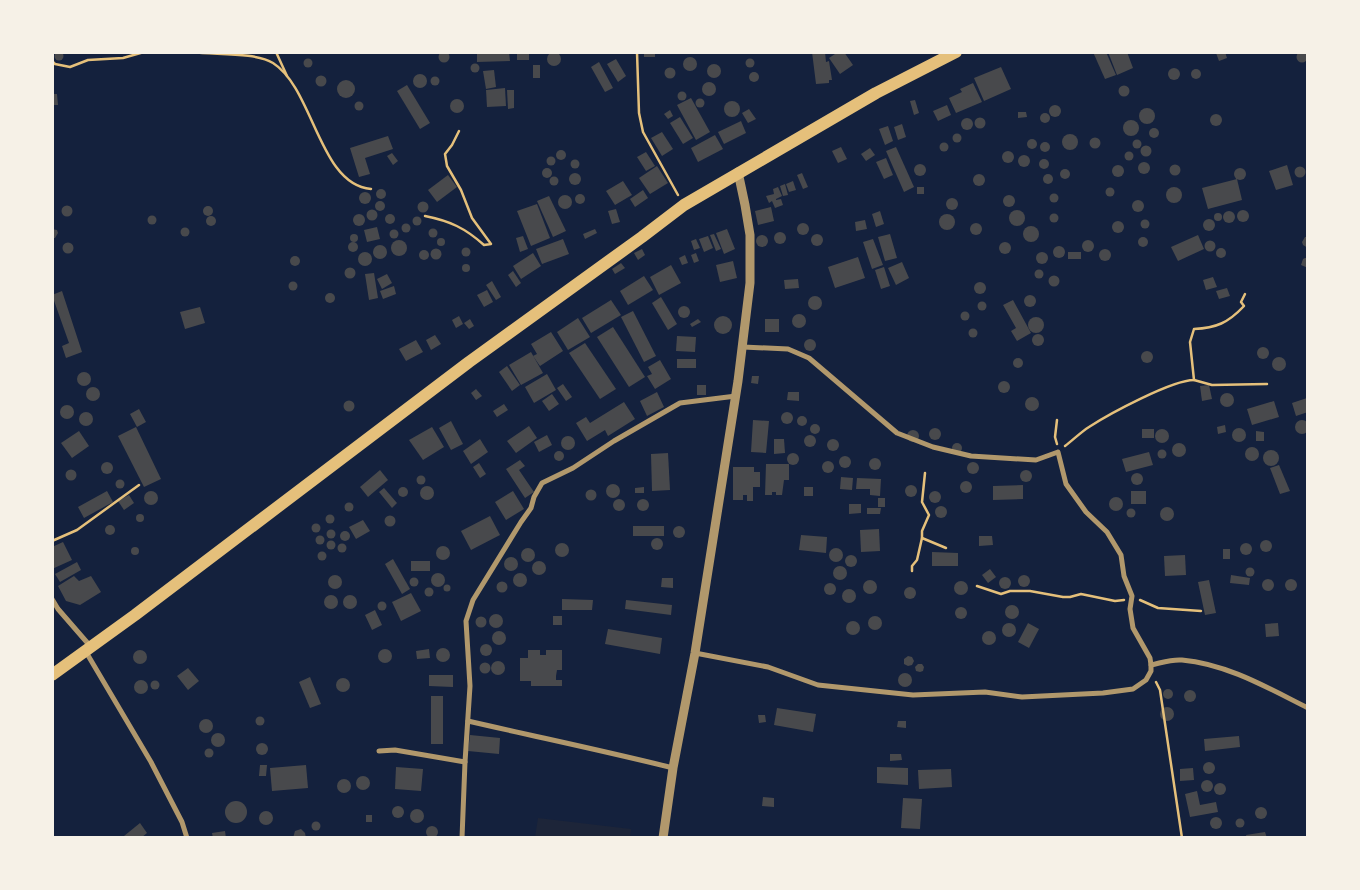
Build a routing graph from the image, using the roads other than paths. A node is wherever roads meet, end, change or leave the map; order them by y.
1 (956, 52) edge
2 (738, 172) junction
3 (743, 348) junction
4 (736, 396) junction
5 (52, 600) edge
6 (89, 650) junction
7 (695, 653) junction
8 (1151, 665) junction
9 (52, 675) edge
10 (1308, 708) edge
11 (468, 721) junction
12 (379, 751) dead end
13 (465, 762) junction
14 (673, 768) junction
15 (187, 838) edge
16 (462, 838) edge
17 (663, 838) edge

1 - 2 main road
2 - 3 street
2 - 6 main road
3 - 4 street
3 - 8 street
4 - 7 street
4 - 11 street
5 - 6 street
6 - 9 main road
6 - 15 street
7 - 8 street
7 - 14 street
8 - 10 street
11 - 13 street
11 - 14 street
12 - 13 street
13 - 16 street
14 - 17 street

